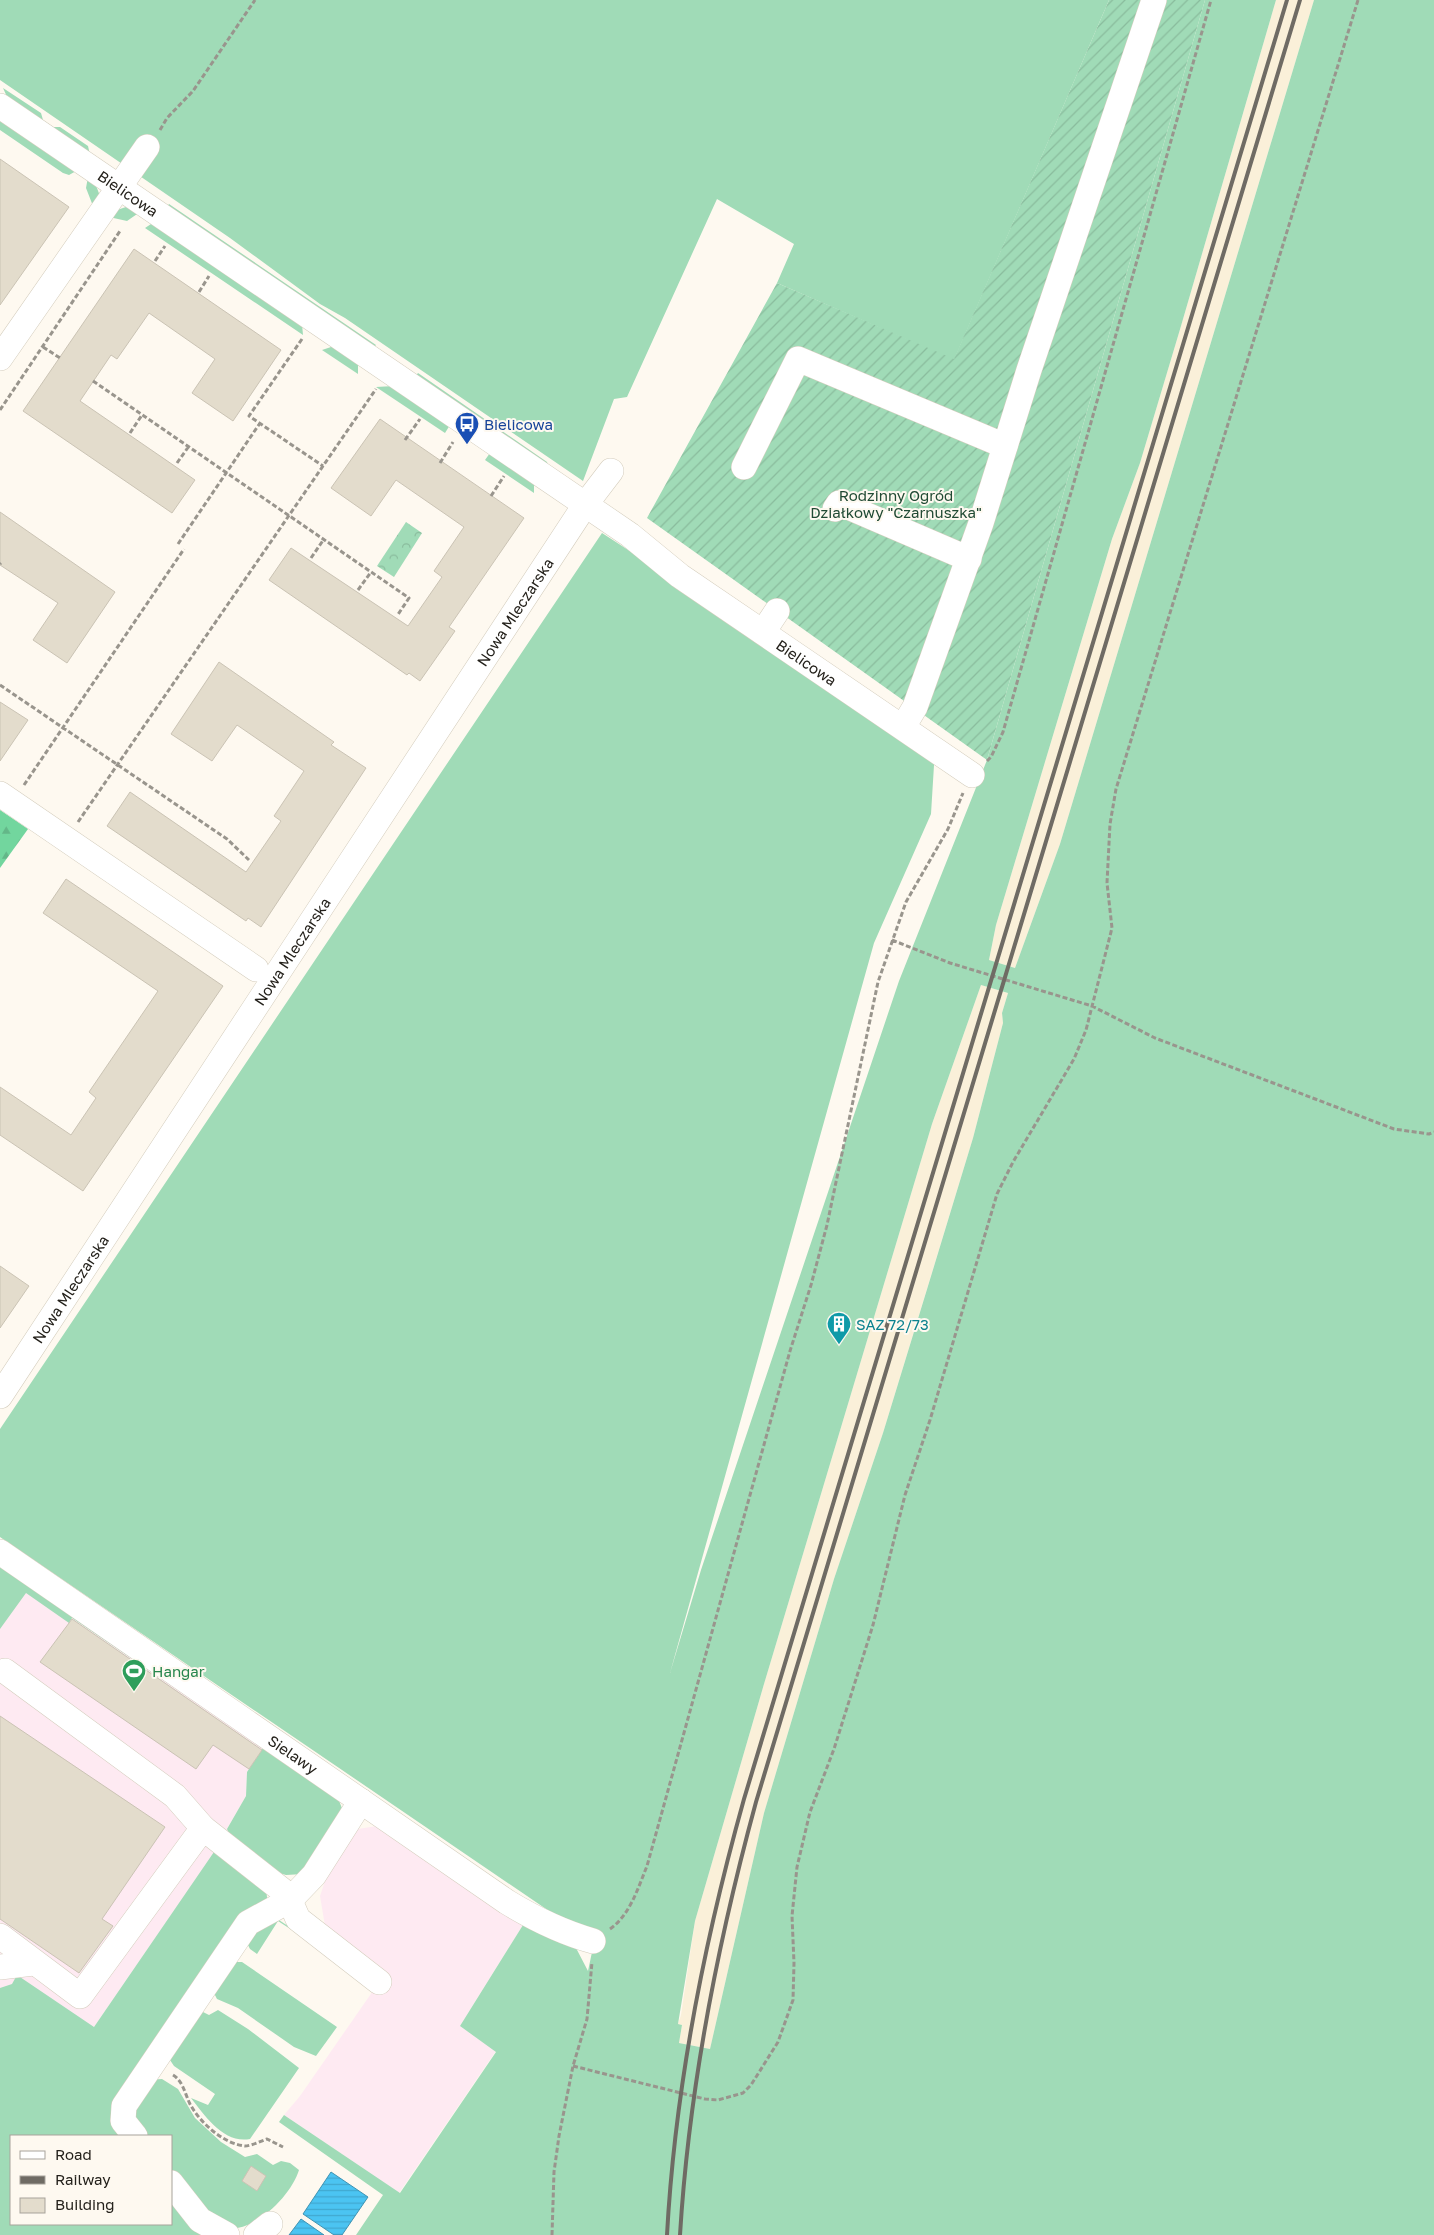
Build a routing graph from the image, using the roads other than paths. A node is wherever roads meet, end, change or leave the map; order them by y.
1 (1154, 0) edge
2 (0, 106) edge
3 (147, 147) road end
4 (120, 188) junction
5 (0, 358) edge
6 (1006, 446) junction
7 (744, 467) dead end
8 (611, 471) dead end
9 (585, 506) junction
10 (835, 509) dead end
11 (969, 559) junction
12 (777, 611) dead end
13 (763, 632) junction
14 (903, 727) junction
15 (972, 775) road end
16 (6, 798) edge
17 (256, 969) dead end
18 (0, 1396) edge
19 (0, 1552) edge
20 (2, 1672) edge
21 (361, 1801) junction
22 (203, 1828) junction
23 (307, 1890) junction
24 (0, 1936) edge
25 (594, 1941) road end
26 (33, 1963) junction
27 (0, 1966) edge
28 (379, 1982) dead end
29 (134, 2135) edge
30 (172, 2184) edge
31 (227, 2235) edge

1 - 6 street
2 - 4 street, Bielicowa
3 - 4 street
4 - 5 street
4 - 9 street, Bielicowa
6 - 7 street
6 - 11 street
8 - 9 street, Nowa Mleczarska
9 - 13 street, Bielicowa
9 - 18 street, Nowa Mleczarska
10 - 11 street
11 - 14 street
12 - 13 street
13 - 14 street, Bielicowa
14 - 15 street, Bielicowa
16 - 17 street
19 - 21 street, Sielawy
20 - 22 street
21 - 23 street
21 - 25 street, Sielawy
22 - 23 street
22 - 26 street
23 - 28 street
23 - 29 street
24 - 26 street
26 - 27 street
30 - 31 street

